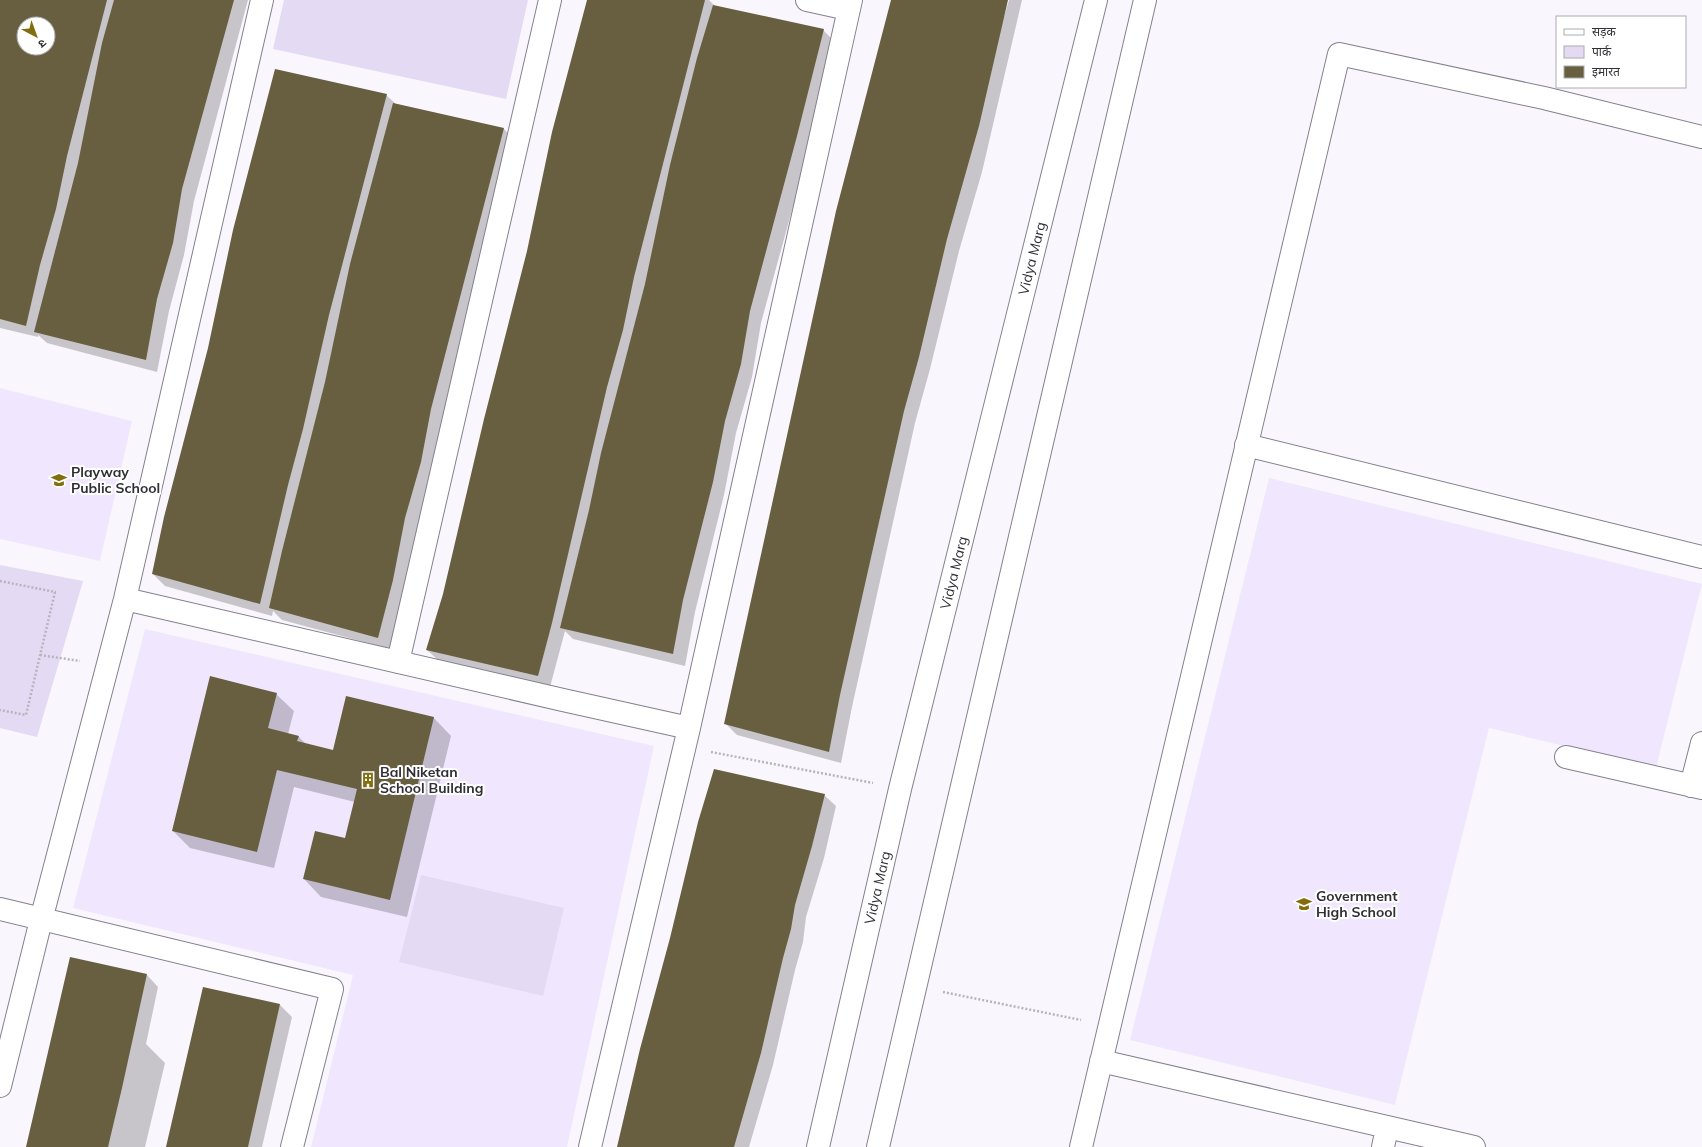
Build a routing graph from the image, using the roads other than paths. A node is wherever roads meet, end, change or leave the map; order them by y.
1 (262, 0) edge
2 (550, 0) edge
3 (807, 0) edge
4 (1096, 0) edge
5 (1145, 0) edge
6 (849, 5) edge
7 (1702, 137) edge
8 (1246, 445) junction
9 (1702, 557) edge
10 (125, 599) junction
11 (398, 662) junction
12 (686, 737) junction
13 (1702, 743) edge
14 (1566, 757) dead end
15 (1696, 787) edge
16 (0, 909) edge
17 (41, 920) junction
18 (1101, 1060) junction
19 (0, 1086) edge
20 (1385, 1137) edge
21 (292, 1147) edge
22 (590, 1147) edge
23 (818, 1147) edge
24 (878, 1147) edge
25 (1081, 1147) edge
26 (1474, 1147) edge

1 - 10 street
2 - 11 street
3 - 6 street
4 - 23 street, Vidya Marg
5 - 24 street
6 - 12 street
7 - 8 street
8 - 9 street
8 - 18 street
10 - 11 street
10 - 17 street
11 - 12 street
12 - 22 street
13 - 15 street
14 - 15 street
16 - 17 street
17 - 19 street
17 - 21 street
18 - 20 street
18 - 25 street
20 - 26 street

